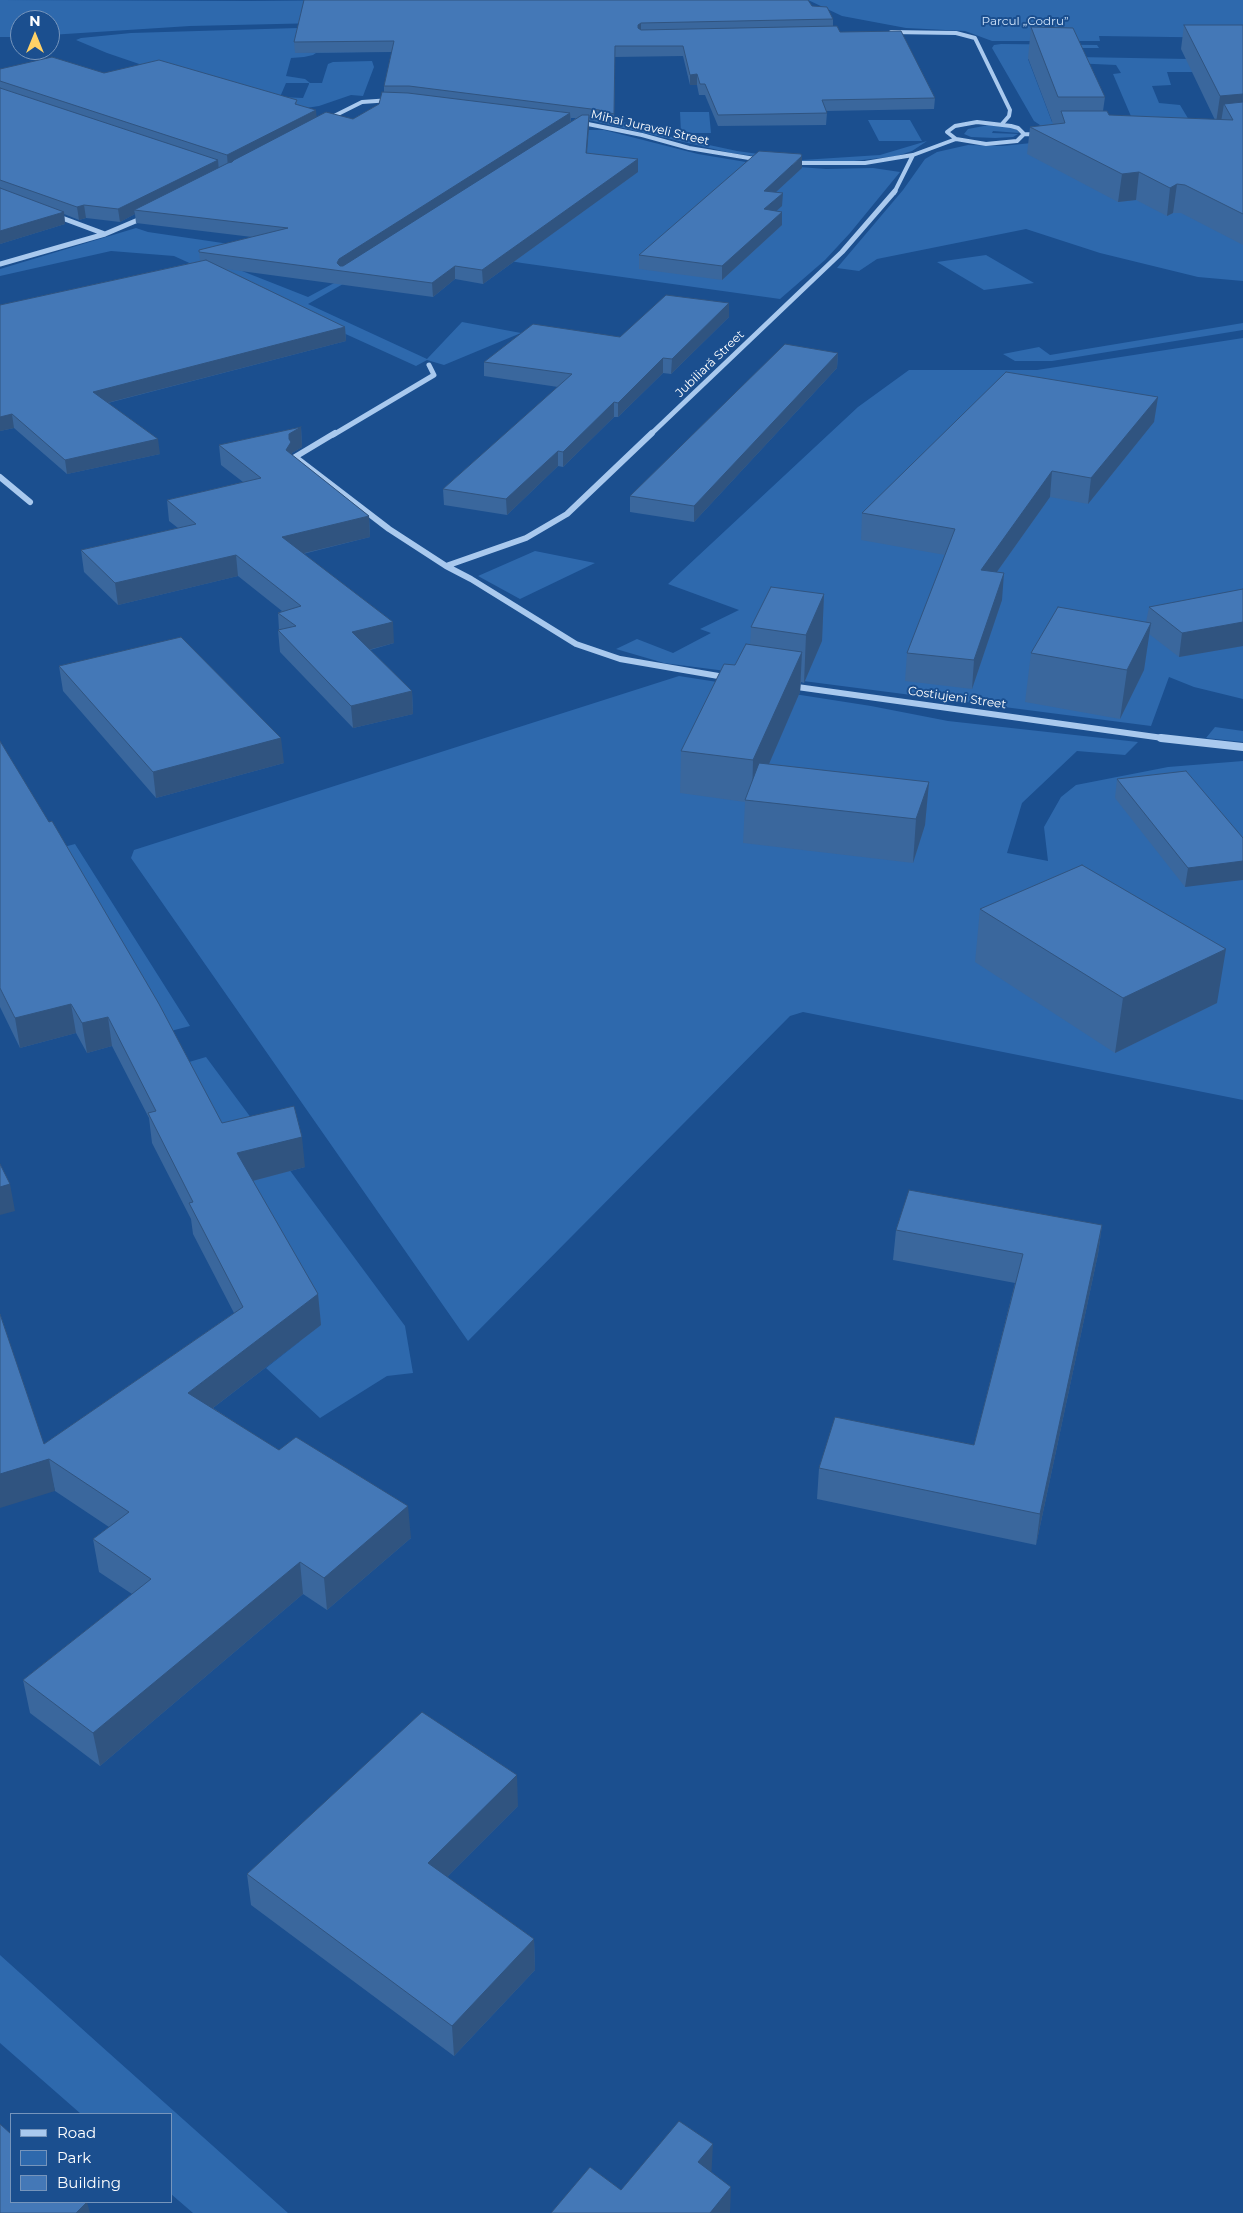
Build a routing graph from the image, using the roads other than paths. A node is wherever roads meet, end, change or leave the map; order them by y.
1 (882, 32) edge
2 (393, 100) edge
3 (572, 122) edge
4 (582, 123) junction
5 (1002, 124) junction
6 (316, 125) edge
7 (573, 128) edge
8 (1024, 134) junction
9 (1044, 135) edge
10 (956, 139) junction
11 (912, 155) junction
12 (765, 161) edge
13 (782, 162) edge
14 (44, 211) edge
15 (153, 212) edge
16 (105, 234) junction
17 (0, 264) edge
18 (429, 365) dead end
19 (0, 477) edge
20 (30, 502) dead end
21 (446, 566) junction
22 (741, 679) edge
23 (780, 685) edge
24 (1243, 748) edge

1 - 5 street
2 - 6 street
3 - 4 street, Mihai Juraveli Street
4 - 7 street
4 - 12 street, Mihai Juraveli Street
5 - 8 street
5 - 10 street
8 - 9 street
8 - 10 street
10 - 11 street
11 - 13 street
11 - 21 street, Jubiliară Street
14 - 16 street
15 - 16 street
16 - 17 street
18 - 21 street
19 - 20 street
21 - 22 street
23 - 24 street, Costiujeni Street

